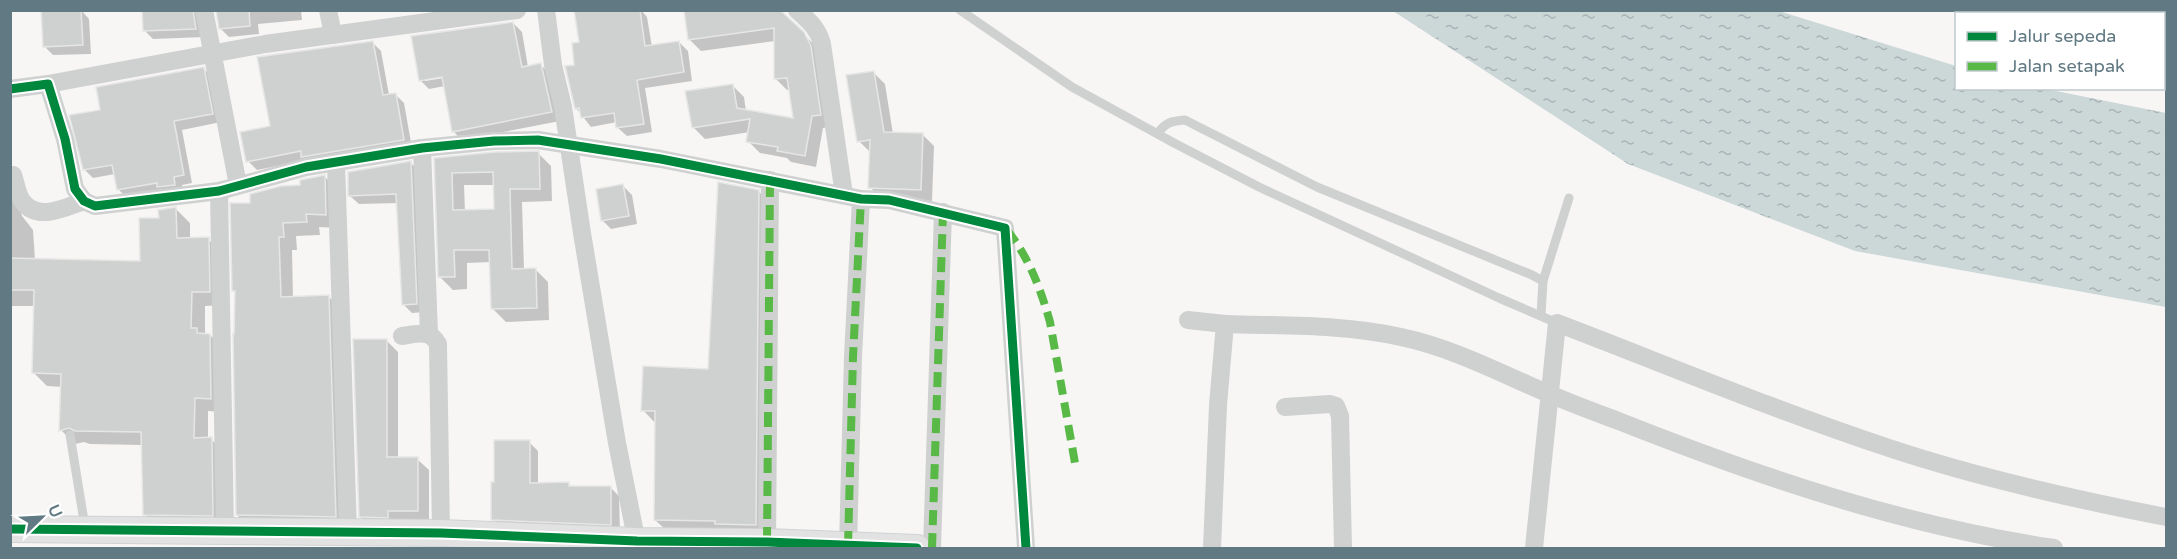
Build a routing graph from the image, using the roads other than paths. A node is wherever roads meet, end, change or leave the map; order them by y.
1 (204, 10) edge
2 (328, 10) edge
3 (517, 10) edge
4 (546, 10) edge
5 (797, 10) edge
6 (960, 10) edge
7 (333, 35) junction
8 (212, 54) junction
9 (48, 84) junction
10 (10, 89) edge
11 (1158, 133) junction
12 (569, 144) junction
13 (422, 148) junction
14 (336, 163) junction
15 (13, 175) dead end
16 (770, 180) junction
17 (238, 185) junction
18 (219, 190) junction
19 (852, 197) junction
20 (1569, 198) dead end
21 (84, 201) junction
22 (943, 212) junction
23 (1543, 281) junction
24 (1549, 319) junction
25 (1188, 320) dead end
26 (1225, 324) junction
27 (429, 334) junction
28 (402, 336) dead end
29 (1549, 394) junction
30 (1285, 407) dead end
31 (70, 435) dead end
32 (2166, 517) edge
33 (10, 529) edge
34 (85, 530) junction
35 (225, 531) junction
36 (348, 531) junction
37 (441, 533) junction
38 (767, 542) junction
39 (637, 545) edge
40 (848, 546) junction
41 (908, 548) edge
42 (917, 549) edge
43 (932, 549) edge
44 (1026, 549) edge
45 (1212, 549) edge
46 (1343, 549) edge
47 (1534, 549) edge
48 (2054, 549) edge

1 - 8 street
2 - 7 street
3 - 7 street
4 - 12 street
5 - 19 street
6 - 11 lane
7 - 8 street
8 - 9 street
8 - 17 street
9 - 10 street
9 - 21 street
11 - 23 lane
11 - 24 lane
12 - 13 street
12 - 16 street
12 - 39 street
13 - 14 street
13 - 27 street
14 - 17 street
14 - 36 street
15 - 21 street
16 - 19 street
16 - 38 street
17 - 18 street
18 - 21 street
18 - 35 street
19 - 22 street
19 - 40 street
20 - 23 lane
22 - 43 street
22 - 44 street
23 - 24 lane
24 - 29 street
24 - 32 street
25 - 26 street
26 - 29 street
26 - 45 street
27 - 28 street
27 - 37 street
29 - 47 street
29 - 48 street
30 - 46 street
31 - 34 lane
33 - 34 street
34 - 35 street
35 - 36 street
36 - 37 street
37 - 39 street
38 - 39 street
38 - 40 street
40 - 41 street
41 - 42 street

